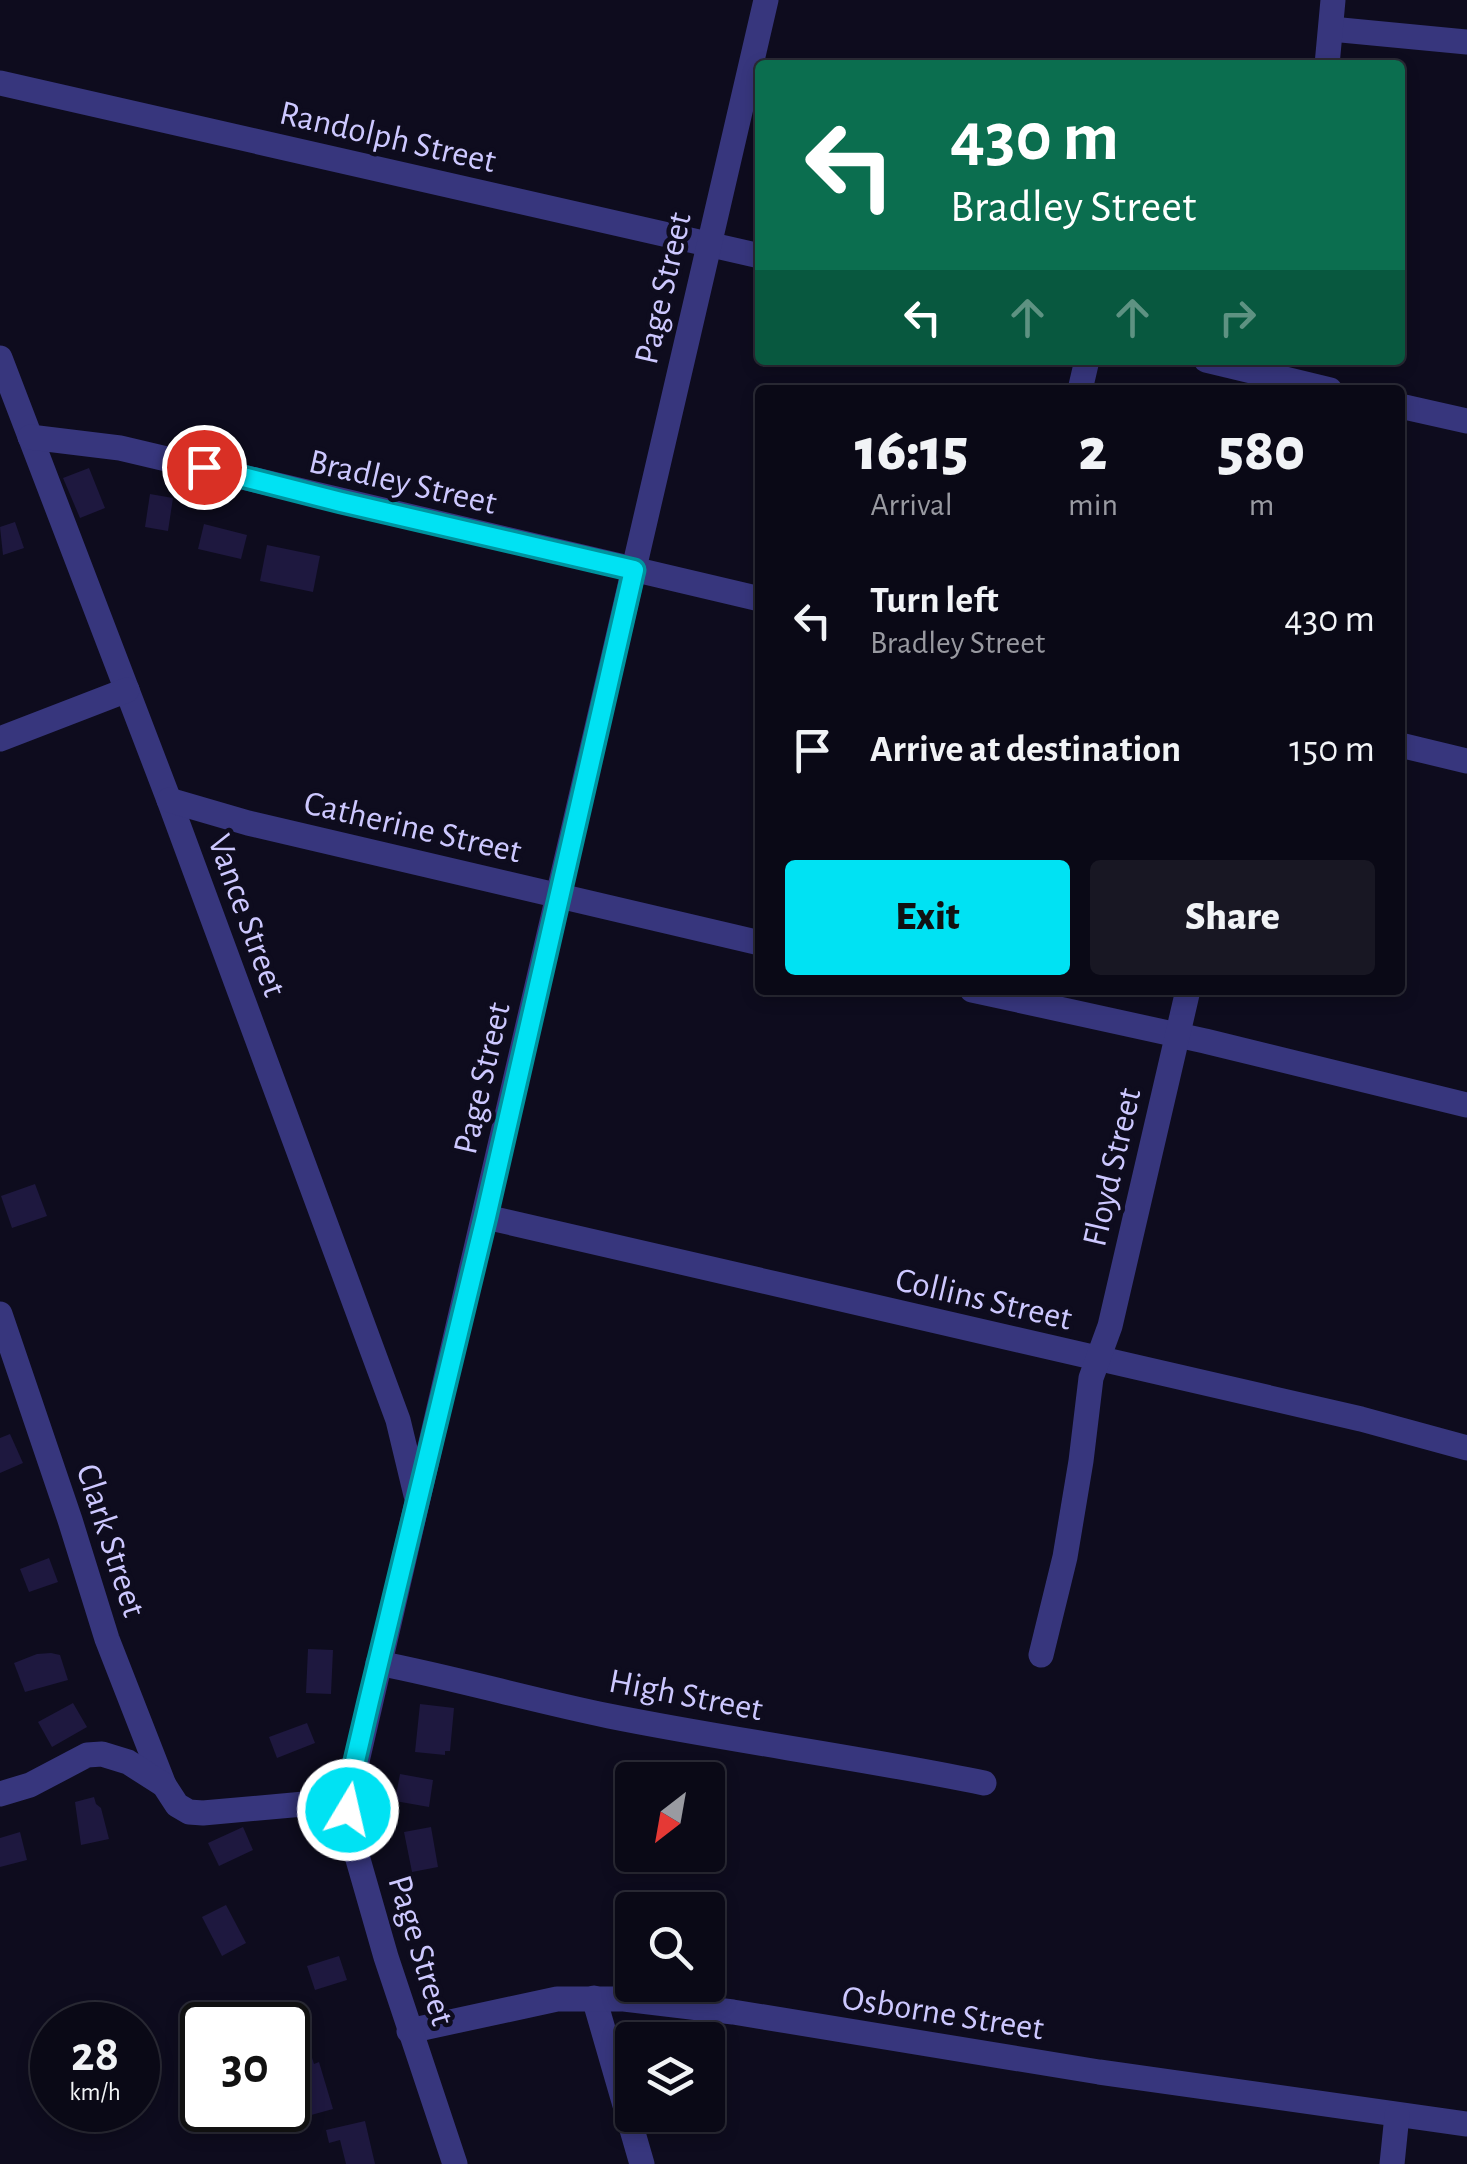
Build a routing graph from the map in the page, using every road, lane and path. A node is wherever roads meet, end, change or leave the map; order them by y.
1 (766, 0) edge
2 (1334, 0) edge
3 (1331, 28) junction
4 (1467, 42) edge
5 (1328, 60) edge
6 (0, 83) edge
7 (708, 244) junction
8 (755, 255) edge
9 (0, 358) edge
10 (1248, 365) edge
11 (1282, 369) edge
12 (1316, 385) edge
13 (1405, 407) edge
14 (1467, 421) edge
15 (30, 437) junction
16 (634, 570) junction
17 (755, 598) edge
18 (126, 690) junction
19 (0, 739) edge
20 (1405, 746) edge
21 (1467, 761) edge
22 (168, 800) junction
23 (558, 896) junction
24 (755, 942) edge
25 (995, 995) edge
26 (1187, 995) edge
27 (1178, 1035) junction
28 (1467, 1104) edge
29 (486, 1217) junction
30 (0, 1314) edge
31 (1098, 1359) junction
32 (1467, 1448) edge
33 (418, 1500) junction
34 (1041, 1656) dead end
35 (378, 1662) junction
36 (984, 1783) dead end
37 (164, 1785) junction
38 (0, 1794) edge
39 (348, 1800) junction
40 (594, 1998) junction
41 (410, 2031) junction
42 (1398, 2115) junction
43 (1467, 2124) edge
44 (455, 2164) edge
45 (642, 2164) edge
46 (1392, 2164) edge

1 - 7 street, Page Street
2 - 3 street
3 - 4 street
3 - 5 street
6 - 7 street, Randolph Street
7 - 8 street, Randolph Street
7 - 16 street, Page Street
9 - 15 street, Vance Street
10 - 11 street
11 - 12 street
13 - 14 street
15 - 16 street, Bradley Street
15 - 18 street, Vance Street
16 - 17 street, Bradley Street
16 - 23 street, Page Street
18 - 19 street
18 - 22 street, Vance Street
20 - 21 street
22 - 23 street, Catherine Street
22 - 33 street, Vance Street
23 - 24 street, Catherine Street
23 - 29 street, Page Street
25 - 27 street
26 - 27 street, Floyd Street
27 - 28 street
27 - 31 street, Floyd Street
29 - 31 street, Collins Street
29 - 33 street, Page Street
30 - 37 street, Clark Street
31 - 32 street, Collins Street
31 - 34 street
33 - 35 street, Page Street
35 - 36 street, High Street
35 - 39 street, Page Street
37 - 38 street
37 - 39 street
39 - 41 street, Page Street
40 - 41 street, Osborne Street
40 - 42 street, Osborne Street
40 - 45 street
41 - 44 street, Page Street
42 - 43 street, Osborne Street
42 - 46 street

